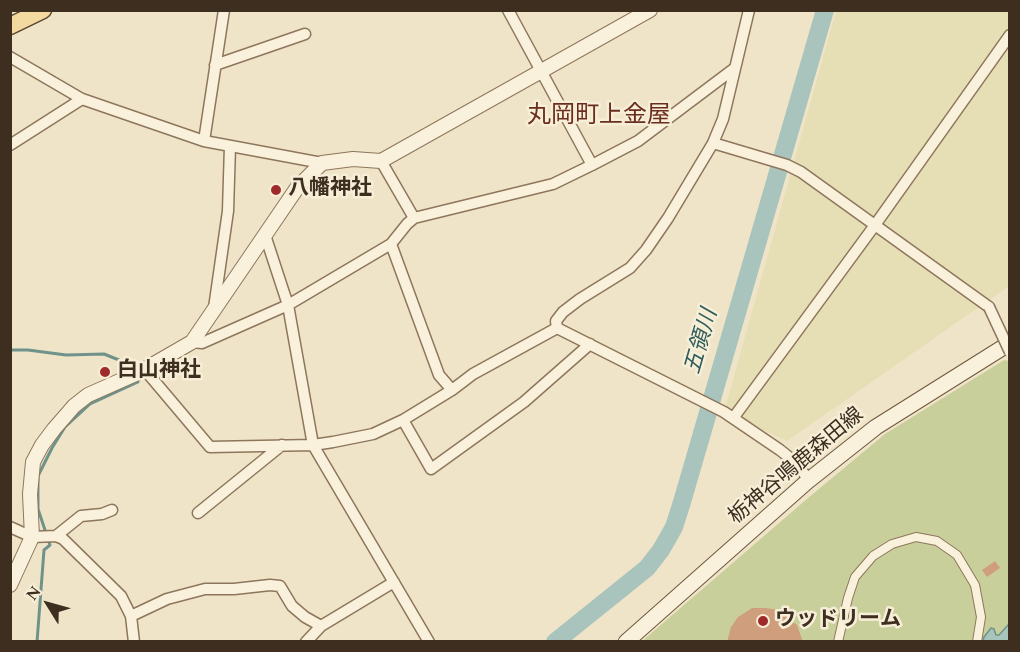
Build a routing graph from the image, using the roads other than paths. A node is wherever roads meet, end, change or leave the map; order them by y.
1 (43, 10) edge
2 (224, 10) edge
3 (508, 10) edge
4 (650, 10) edge
5 (749, 10) edge
6 (10, 26) edge
7 (305, 34) dead end
8 (1010, 35) edge
9 (10, 57) edge
10 (216, 65) junction
11 (735, 68) junction
12 (541, 73) junction
13 (82, 99) junction
14 (204, 141) junction
15 (713, 143) junction
16 (10, 145) edge
17 (230, 146) junction
18 (381, 161) junction
19 (322, 163) junction
20 (591, 165) junction
21 (414, 218) junction
22 (875, 225) junction
23 (265, 235) junction
24 (391, 244) junction
25 (288, 305) junction
26 (213, 311) junction
27 (557, 328) junction
28 (192, 342) junction
29 (590, 344) junction
30 (1009, 348) edge
31 (145, 370) junction
32 (452, 390) junction
33 (734, 417) junction
34 (403, 420) junction
35 (282, 445) junction
36 (313, 445) junction
37 (810, 480) junction
38 (112, 510) dead end
39 (198, 513) dead end
40 (10, 526) edge
41 (56, 536) junction
42 (32, 537) junction
43 (394, 582) junction
44 (10, 585) edge
45 (131, 616) junction
46 (321, 626) junction
47 (134, 642) edge
48 (306, 642) edge
49 (429, 642) edge
50 (626, 642) edge
51 (838, 642) edge
52 (977, 642) edge

1 - 6 main road
2 - 10 street
3 - 12 street
4 - 12 street
5 - 11 street
7 - 10 street
8 - 22 street
9 - 13 street
10 - 14 street
11 - 15 street
11 - 20 street
12 - 18 street
12 - 20 street
13 - 14 street
13 - 16 street
14 - 17 street
15 - 22 street
15 - 27 street
17 - 19 street
17 - 26 street
18 - 19 street
18 - 21 street
19 - 23 street
20 - 21 street
21 - 24 street
22 - 30 street, bridge
22 - 33 street
23 - 25 street
23 - 26 street
24 - 25 street
24 - 32 street
25 - 28 street
25 - 36 street
26 - 28 street
27 - 29 street
27 - 32 street
28 - 31 street
29 - 33 street
29 - 34 street
30 - 37 main road, 栃神谷鳴鹿森田線
31 - 35 street
31 - 42 street
32 - 34 street
33 - 37 street
34 - 36 street
35 - 36 street
35 - 39 street
36 - 43 street
37 - 50 main road, 栃神谷鳴鹿森田線
38 - 41 street
40 - 42 street
41 - 42 street
41 - 45 street
42 - 44 street
43 - 46 street
43 - 49 street
45 - 46 street
45 - 47 street
46 - 48 street
51 - 52 street

